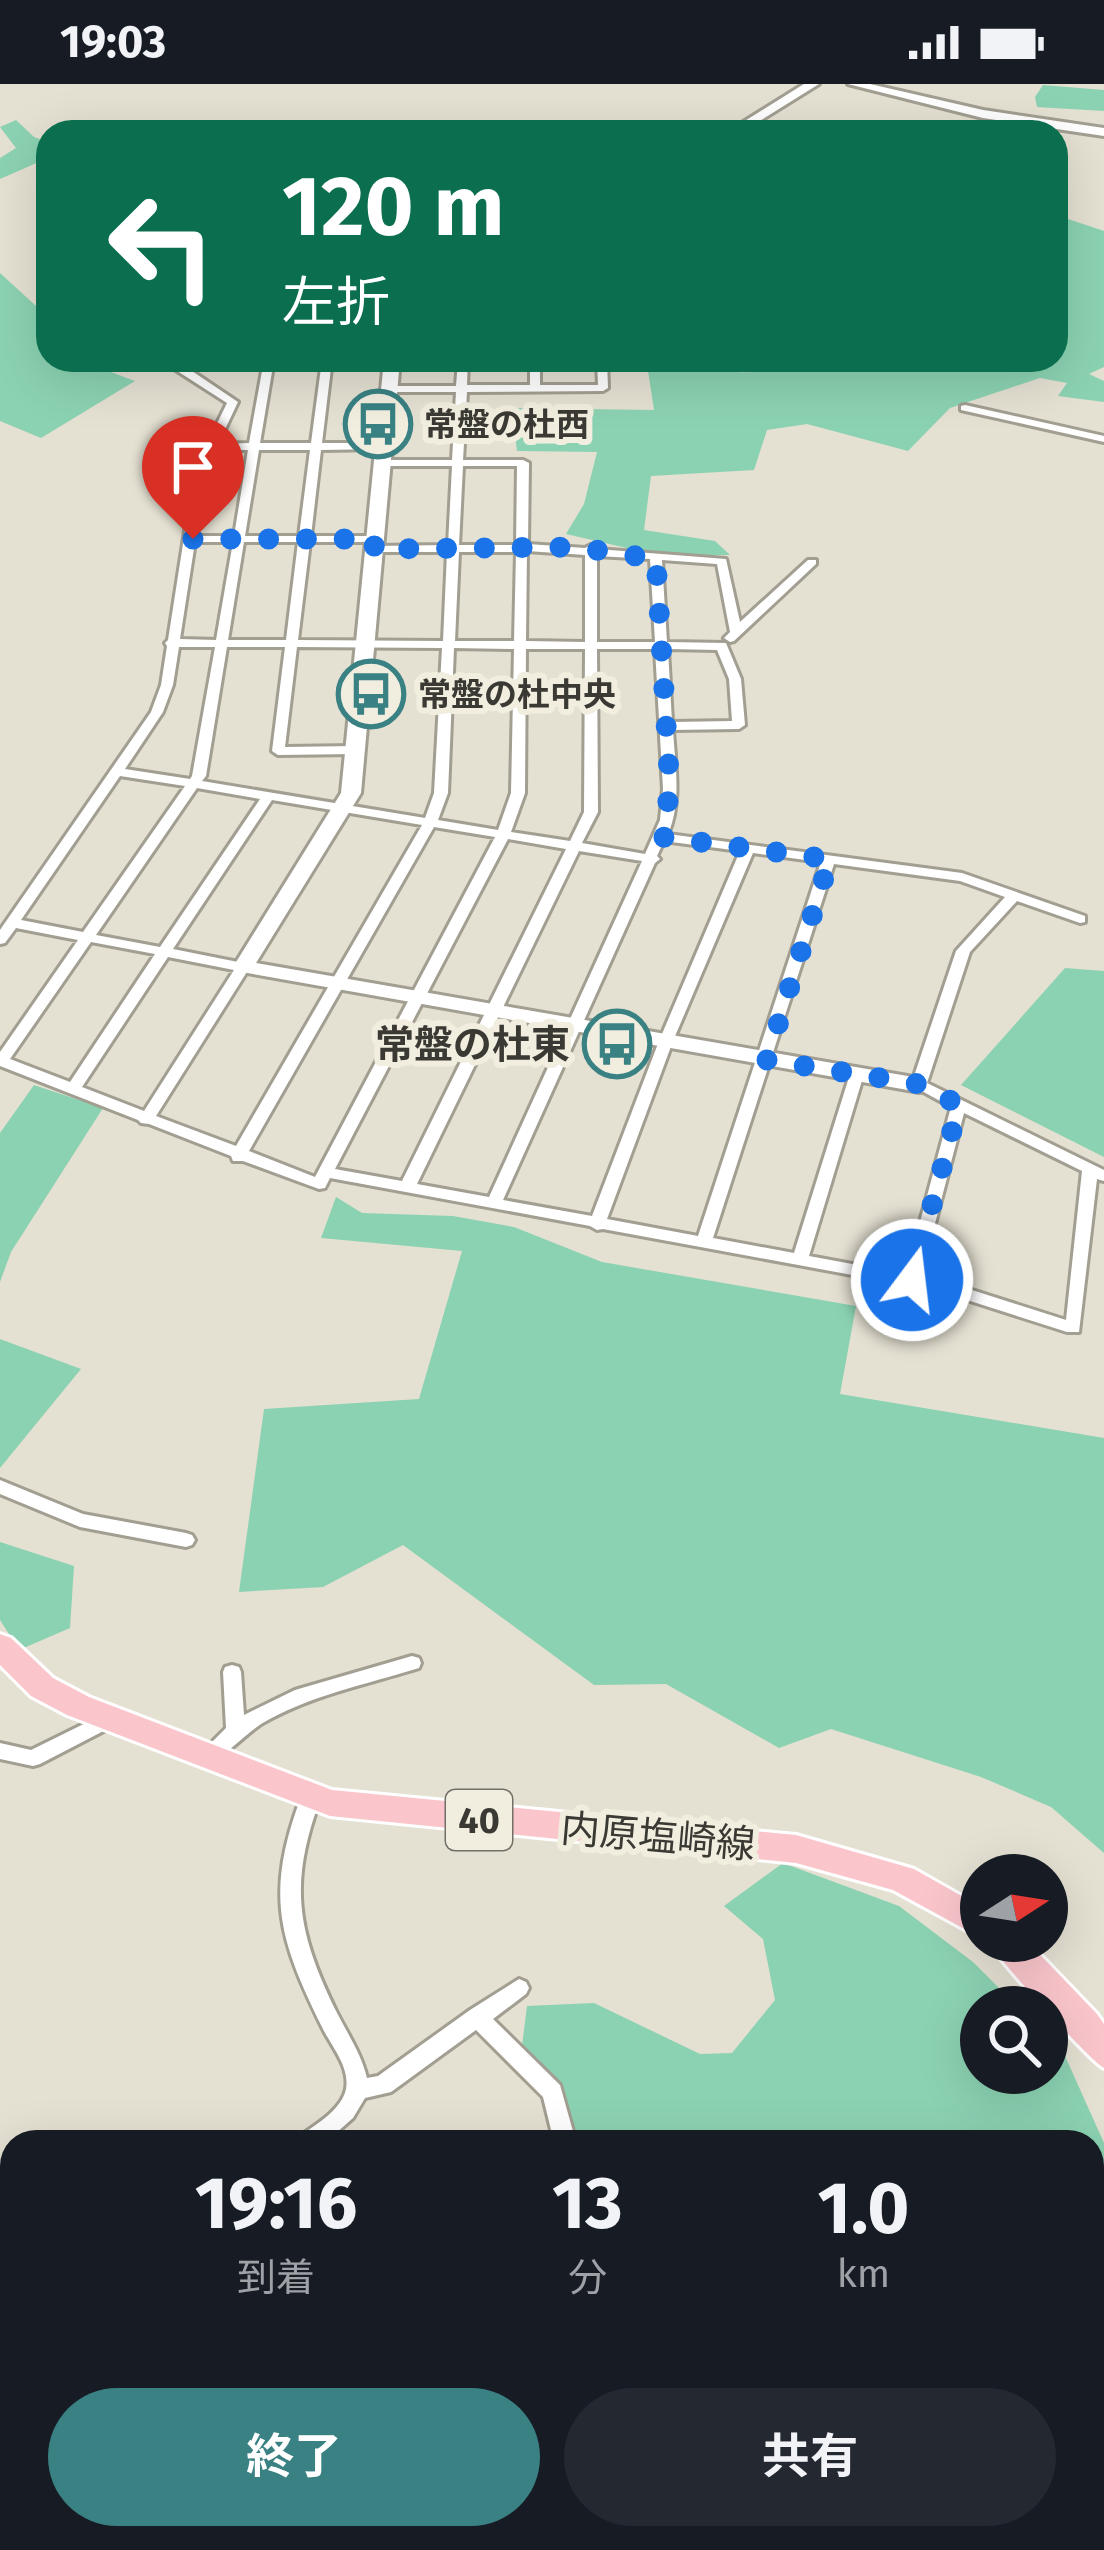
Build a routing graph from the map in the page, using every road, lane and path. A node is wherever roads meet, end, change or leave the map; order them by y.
1 (813, 84) edge
2 (854, 84) edge
3 (753, 120) edge
4 (1023, 120) edge
5 (1068, 127) edge
6 (1104, 132) edge
7 (186, 372) edge
8 (267, 372) edge
9 (325, 372) edge
10 (391, 372) edge
11 (462, 372) edge
12 (536, 372) edge
13 (602, 372) edge
14 (535, 388) junction
15 (389, 389) junction
16 (461, 389) junction
17 (965, 408) dead end
18 (1104, 439) edge
19 (255, 446) junction
20 (208, 447) junction
21 (316, 447) junction
22 (383, 455) junction
23 (458, 463) junction
24 (193, 539) junction
25 (238, 539) junction
26 (304, 539) junction
27 (374, 544) junction
28 (454, 548) junction
29 (522, 548) junction
30 (591, 548) junction
31 (656, 559) junction
32 (812, 562) dead end
33 (736, 632) junction
34 (170, 643) junction
35 (220, 643) junction
36 (290, 643) junction
37 (366, 643) junction
38 (449, 643) junction
39 (520, 643) junction
40 (590, 643) junction
41 (661, 643) junction
42 (722, 646) junction
43 (667, 726) junction
44 (356, 750) junction
45 (116, 771) junction
46 (194, 784) junction
47 (268, 796) junction
48 (343, 809) junction
49 (430, 823) junction
50 (503, 835) junction
51 (662, 837) junction
52 (578, 847) junction
53 (749, 848) junction
54 (653, 859) junction
55 (830, 859) junction
56 (1012, 898) junction
57 (1080, 919) dead end
58 (14, 923) junction
59 (89, 938) junction
60 (0, 940) edge
61 (161, 952) junction
62 (243, 967) junction
63 (334, 982) junction
64 (417, 997) junction
65 (495, 1011) junction
66 (578, 1026) junction
67 (666, 1041) junction
68 (767, 1060) junction
69 (0, 1061) edge
70 (857, 1074) junction
71 (919, 1084) junction
72 (72, 1090) junction
73 (959, 1105) junction
74 (146, 1120) junction
75 (238, 1156) junction
76 (324, 1172) junction
77 (1097, 1172) edge
78 (407, 1188) junction
79 (493, 1205) junction
80 (597, 1225) junction
81 (703, 1244) junction
82 (800, 1259) junction
83 (912, 1280) junction
84 (0, 1487) edge
85 (186, 1540) dead end
86 (0, 1646) edge
87 (412, 1663) dead end
88 (232, 1672) dead end
89 (108, 1720) junction
90 (235, 1726) junction
91 (0, 1751) edge
92 (207, 1757) junction
93 (311, 1797) junction
94 (960, 1912) edge
95 (1025, 1962) edge
96 (519, 1988) dead end
97 (477, 2017) junction
98 (1104, 2053) edge
99 (358, 2089) junction
100 (323, 2130) edge
101 (562, 2130) edge

1 - 3 street
2 - 4 street
5 - 6 street
7 - 20 street
8 - 19 street
9 - 21 street
10 - 15 street
11 - 16 street
12 - 14 street
13 - 14 street
14 - 16 street
15 - 16 street
15 - 22 street
16 - 23 street
17 - 18 street
19 - 20 street
19 - 21 street
19 - 25 street
20 - 24 street
21 - 22 street
21 - 26 street
22 - 23 street
22 - 27 street
23 - 28 street
23 - 29 street
24 - 25 street
24 - 34 street
25 - 26 street
25 - 35 street
26 - 27 street
26 - 36 street
27 - 28 street
27 - 37 street
28 - 29 street
28 - 38 street
29 - 30 street
29 - 39 street
30 - 31 street
30 - 40 street
31 - 33 street
31 - 41 street
32 - 33 street
33 - 42 street
34 - 35 street
34 - 45 street
35 - 36 street
35 - 46 street
36 - 37 street
36 - 44 street
37 - 38 street
37 - 44 street
38 - 39 street
38 - 49 street
39 - 40 street
39 - 50 street
40 - 41 street
40 - 52 street
41 - 42 street
41 - 43 street
42 - 43 street
43 - 51 street
44 - 48 street
45 - 46 street
45 - 58 street
46 - 47 street
46 - 59 street
47 - 48 street
47 - 61 street
48 - 49 street
48 - 62 street
49 - 50 street
49 - 63 street
50 - 52 street
50 - 64 street
51 - 53 street
51 - 54 street
52 - 54 street
52 - 65 street
53 - 55 street
53 - 67 street
54 - 66 street
55 - 56 street
55 - 68 street
56 - 57 street
56 - 71 street
58 - 59 street
58 - 60 street
59 - 61 street
59 - 69 street
61 - 62 street
61 - 72 street
62 - 63 street
62 - 74 street
63 - 64 street
63 - 75 street
64 - 65 street
64 - 76 street
65 - 66 street
65 - 78 street
66 - 67 street
66 - 79 street
67 - 68 street
67 - 80 street
68 - 70 street
68 - 81 street
69 - 72 street
70 - 71 street
70 - 82 street
71 - 73 street
72 - 74 street
73 - 77 street
73 - 83 street
74 - 75 street
75 - 76 street
76 - 78 street
77 - 83 street
78 - 79 street
79 - 80 street
80 - 81 street
81 - 82 street
82 - 83 street
84 - 85 street
86 - 89 main road, 内原塩崎線 / 40
87 - 90 street
88 - 90 street
89 - 91 street
89 - 92 main road, 内原塩崎線 / 40
90 - 92 street
92 - 93 main road, 内原塩崎線 / 40
93 - 94 main road, 内原塩崎線 / 40
93 - 99 street
95 - 98 main road
96 - 97 street
97 - 99 street
97 - 101 street
99 - 100 street

